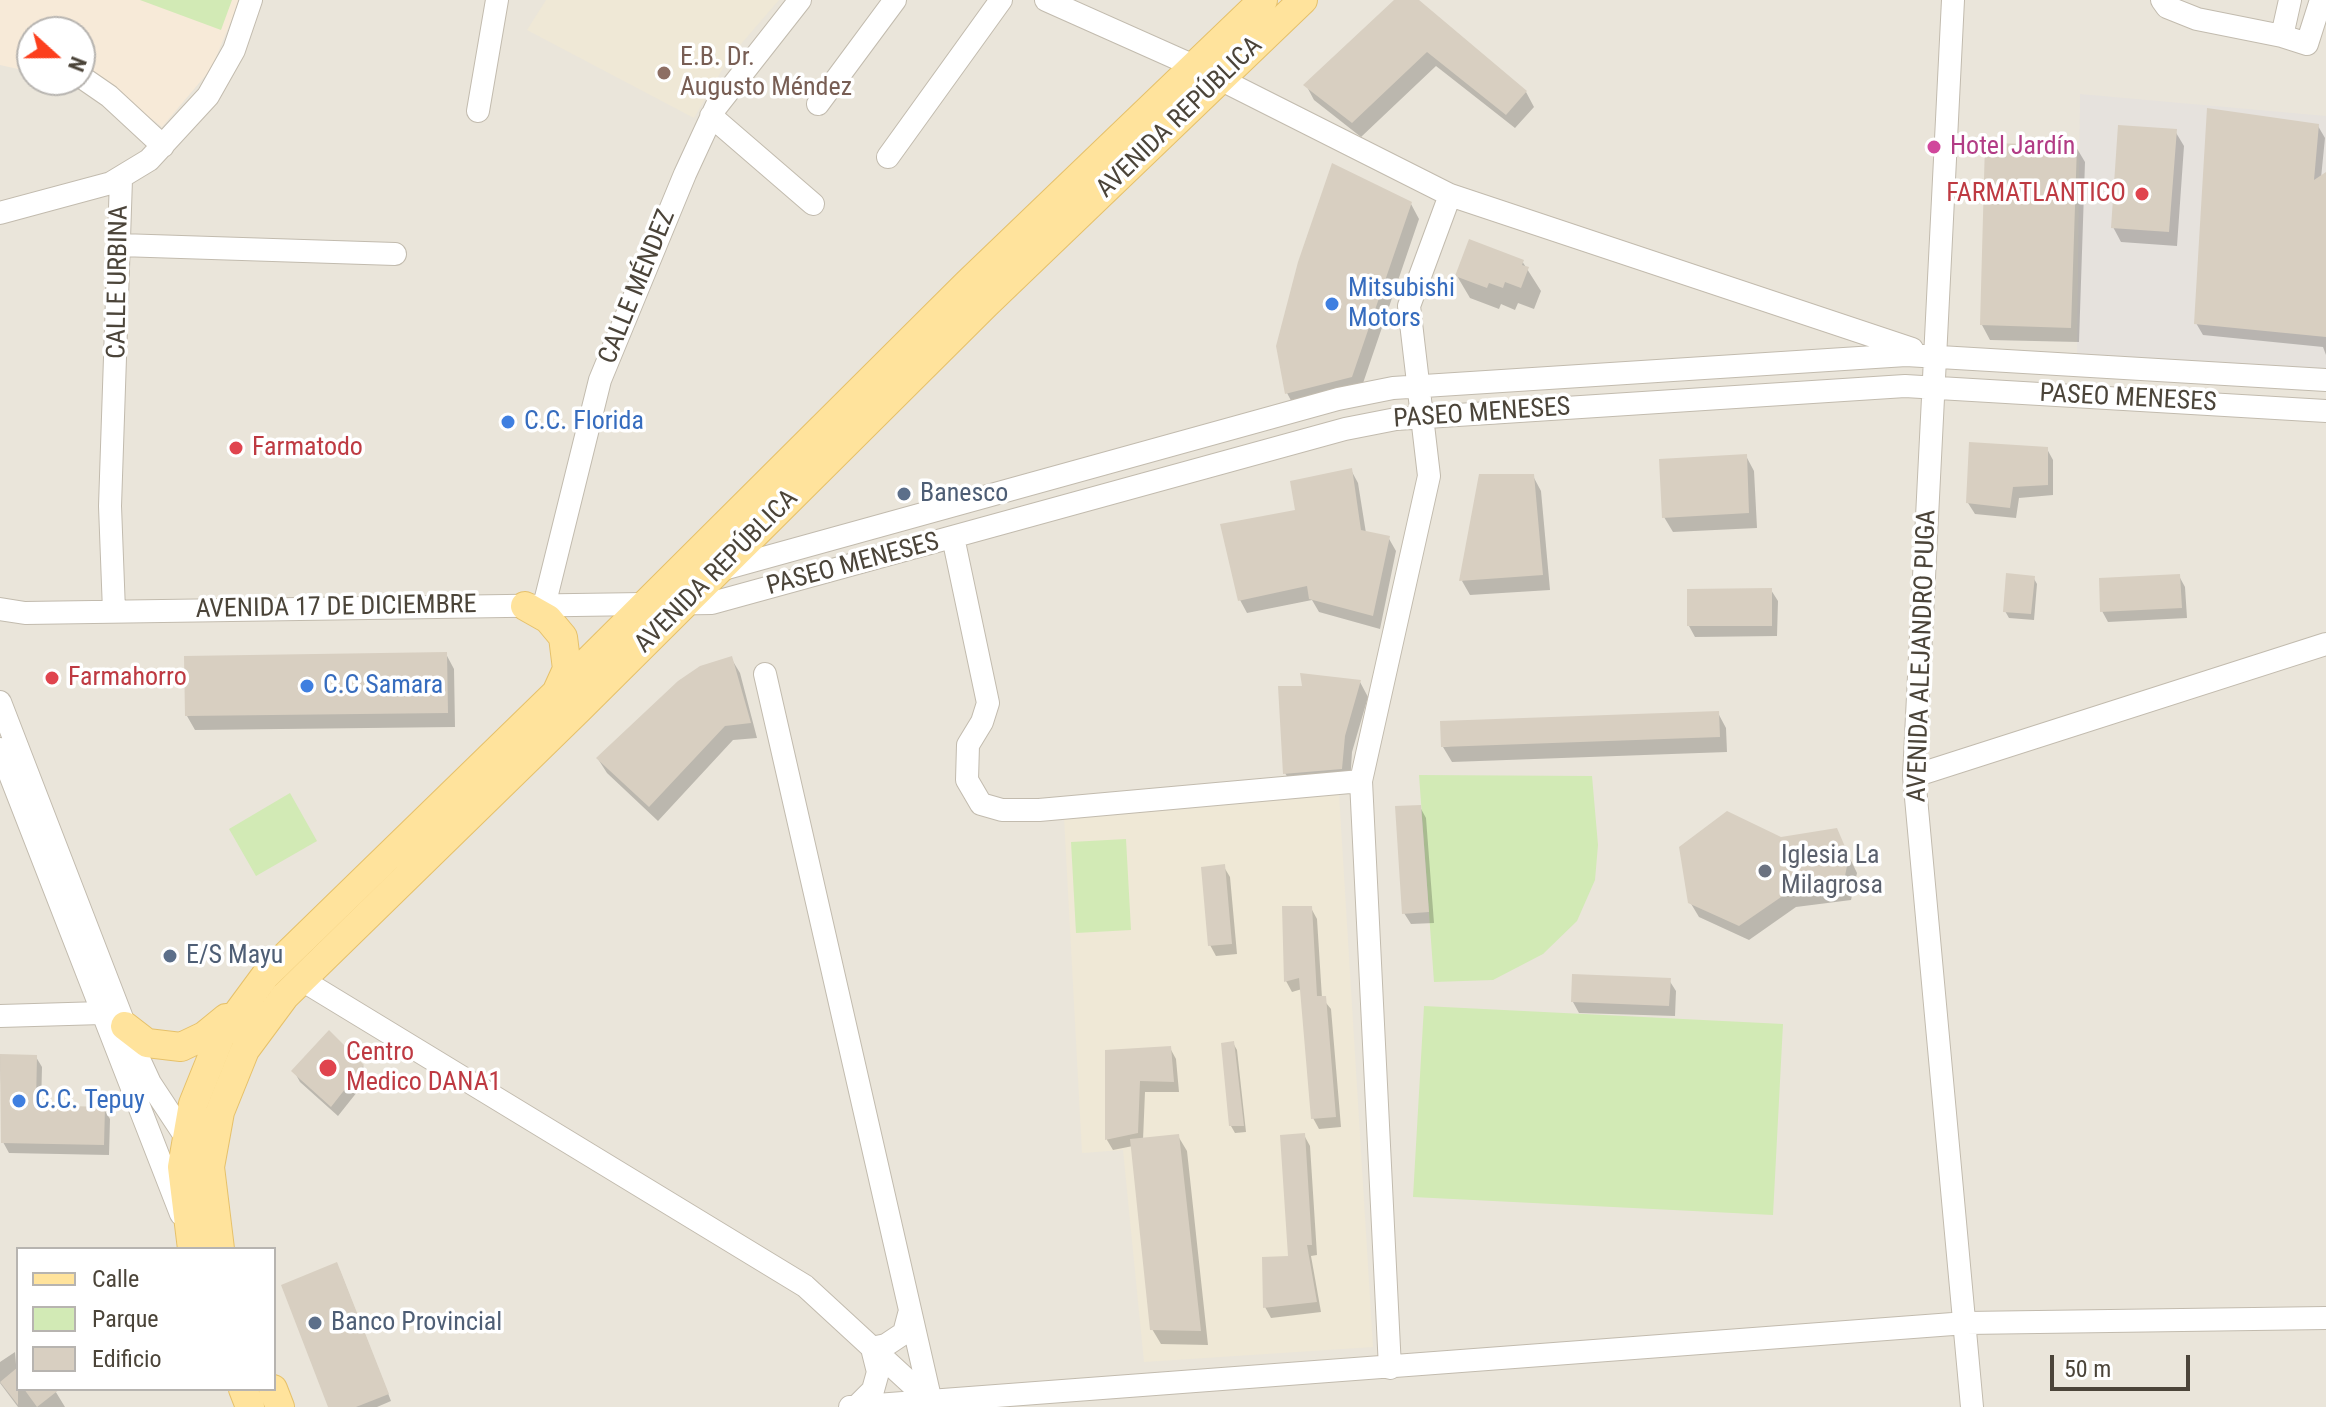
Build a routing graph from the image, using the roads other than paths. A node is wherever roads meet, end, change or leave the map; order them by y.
1 (251, 0) edge
2 (497, 0) edge
3 (800, 0) edge
4 (895, 0) edge
5 (1001, 0) edge
6 (1046, 0) edge
7 (1263, 0) edge
8 (1303, 0) edge
9 (1953, 0) edge
10 (2162, 0) edge
11 (2290, 0) edge
12 (2321, 0) edge
13 (2282, 36) junction
14 (1194, 66) junction
15 (1221, 79) junction
16 (96, 87) edge
17 (818, 104) dead end
18 (478, 111) dead end
19 (711, 116) junction
20 (163, 146) junction
21 (888, 157) dead end
22 (121, 179) junction
23 (1450, 195) junction
24 (813, 204) dead end
25 (0, 213) edge
26 (120, 245) junction
27 (395, 254) dead end
28 (1936, 357) junction
29 (2326, 380) edge
30 (1421, 387) junction
31 (1934, 388) junction
32 (2326, 411) edge
33 (1422, 417) junction
34 (953, 537) junction
35 (720, 570) junction
36 (646, 604) junction
37 (686, 604) junction
38 (534, 606) junction
39 (0, 609) edge
40 (114, 611) junction
41 (25, 613) junction
42 (0, 618) edge
43 (2326, 644) edge
44 (765, 674) dead end
45 (556, 693) junction
46 (0, 702) edge
47 (0, 749) edge
48 (1914, 776) junction
49 (1361, 781) junction
50 (302, 980) junction
51 (239, 1007) junction
52 (0, 1016) edge
53 (113, 1020) junction
54 (185, 1136) junction
55 (211, 1190) junction
56 (190, 1239) edge
57 (220, 1247) edge
58 (909, 1314) junction
59 (2326, 1318) edge
60 (1966, 1323) junction
61 (872, 1348) junction
62 (1390, 1368) junction
63 (931, 1404) edge
64 (850, 1407) edge
65 (856, 1407) edge
66 (1972, 1407) edge

1 - 20 street, CALLE URBINA
2 - 18 street
3 - 19 street, CALLE MÉNDEZ
4 - 17 street
5 - 21 street
6 - 14 street
7 - 14 main road, AVENIDA REPÚBLICA
8 - 15 main road, AVENIDA REPÚBLICA
9 - 28 street, AVENIDA ALEJANDRO PUGA
10 - 13 street
11 - 13 street
12 - 13 street
14 - 15 street
14 - 36 main road, AVENIDA REPÚBLICA
15 - 23 street
15 - 35 main road, AVENIDA REPÚBLICA
16 - 20 street
19 - 24 street
19 - 38 street, CALLE MÉNDEZ
20 - 22 street, CALLE URBINA
22 - 25 street
22 - 26 street, CALLE URBINA
23 - 28 street
23 - 30 street
26 - 27 street
26 - 40 street, CALLE URBINA
28 - 29 street, PASEO MENESES
28 - 30 street, PASEO MENESES
28 - 31 street, AVENIDA ALEJANDRO PUGA
30 - 33 street
30 - 35 street, PASEO MENESES
31 - 32 street, PASEO MENESES
31 - 33 street, PASEO MENESES
31 - 48 street, AVENIDA ALEJANDRO PUGA
33 - 34 street, PASEO MENESES
33 - 49 street
34 - 37 street, PASEO MENESES
34 - 49 street
35 - 36 street, PASEO MENESES
35 - 37 main road, AVENIDA REPÚBLICA
36 - 37 street, PASEO MENESES
36 - 38 street, AVENIDA 17 DE DICIEMBRE
36 - 45 main road, AVENIDA REPÚBLICA
37 - 50 main road, AVENIDA REPÚBLICA
38 - 40 street, AVENIDA 17 DE DICIEMBRE
38 - 45 main road
39 - 41 street, AVENIDA 17 DE DICIEMBRE
40 - 41 street, AVENIDA 17 DE DICIEMBRE
41 - 42 street, AVENIDA 17 DE DICIEMBRE
43 - 48 street
44 - 58 street
45 - 51 main road, AVENIDA REPÚBLICA
46 - 53 street
47 - 53 street
48 - 60 street, AVENIDA ALEJANDRO PUGA
49 - 62 street
50 - 55 main road, AVENIDA REPÚBLICA
50 - 61 street
51 - 53 main road
51 - 54 main road
52 - 53 street
53 - 54 street
53 - 56 street
54 - 55 main road
54 - 56 main road
55 - 57 main road
58 - 61 street
58 - 63 street
59 - 60 street
60 - 62 street
60 - 66 street, AVENIDA ALEJANDRO PUGA
61 - 63 street
61 - 65 street
62 - 63 street
63 - 65 street
64 - 65 street

